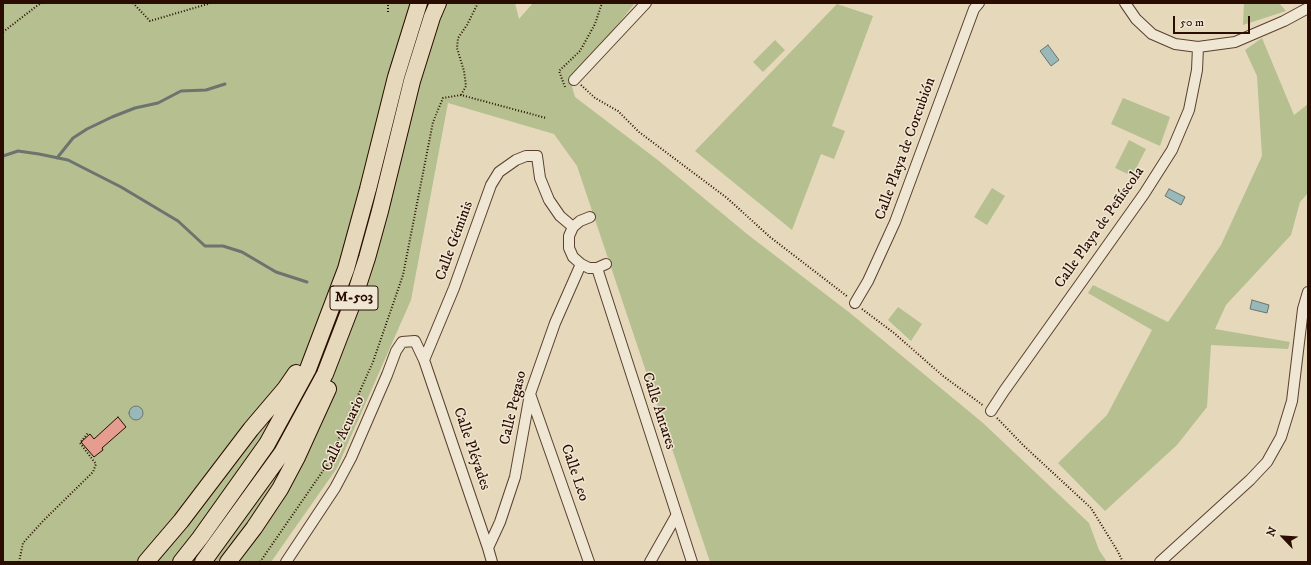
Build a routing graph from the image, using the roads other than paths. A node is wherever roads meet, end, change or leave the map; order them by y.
1 (419, 3) edge
2 (438, 3) edge
3 (646, 3) edge
4 (979, 3) edge
5 (1125, 3) edge
6 (1308, 8) edge
7 (1198, 47) junction
8 (577, 82) road end
9 (380, 211) junction
10 (590, 217) dead end
11 (572, 227) junction
12 (581, 264) junction
13 (346, 269) junction
14 (1308, 292) edge
15 (855, 303) road end
16 (424, 360) junction
17 (530, 394) junction
18 (991, 411) road end
19 (676, 516) junction
20 (488, 548) junction
21 (146, 562) edge
22 (181, 562) edge
23 (203, 562) edge
24 (228, 562) edge
25 (286, 562) edge
26 (492, 562) edge
27 (589, 562) edge
28 (650, 562) edge
29 (692, 562) edge
30 (1160, 562) edge

1 - 13 highway, M-503
2 - 9 highway, M-503
3 - 8 street
4 - 15 street, Calle Playa de Corcubión
5 - 7 street
6 - 7 street
7 - 18 street, Calle Playa de Peñíscola
9 - 23 highway, M-503
9 - 24 highway, M-503
10 - 11 street
11 - 12 street
11 - 16 street, Calle Géminis
12 - 17 street, Calle Pegaso
12 - 19 street, Calle Antares
13 - 21 highway, M-503
13 - 22 highway, M-503
14 - 30 street
16 - 20 street, Calle Pléyades
16 - 25 street, Calle Acuario
17 - 20 street, Calle Pegaso
17 - 27 street, Calle Leo
19 - 28 street
19 - 29 street, Calle Antares
20 - 26 street

